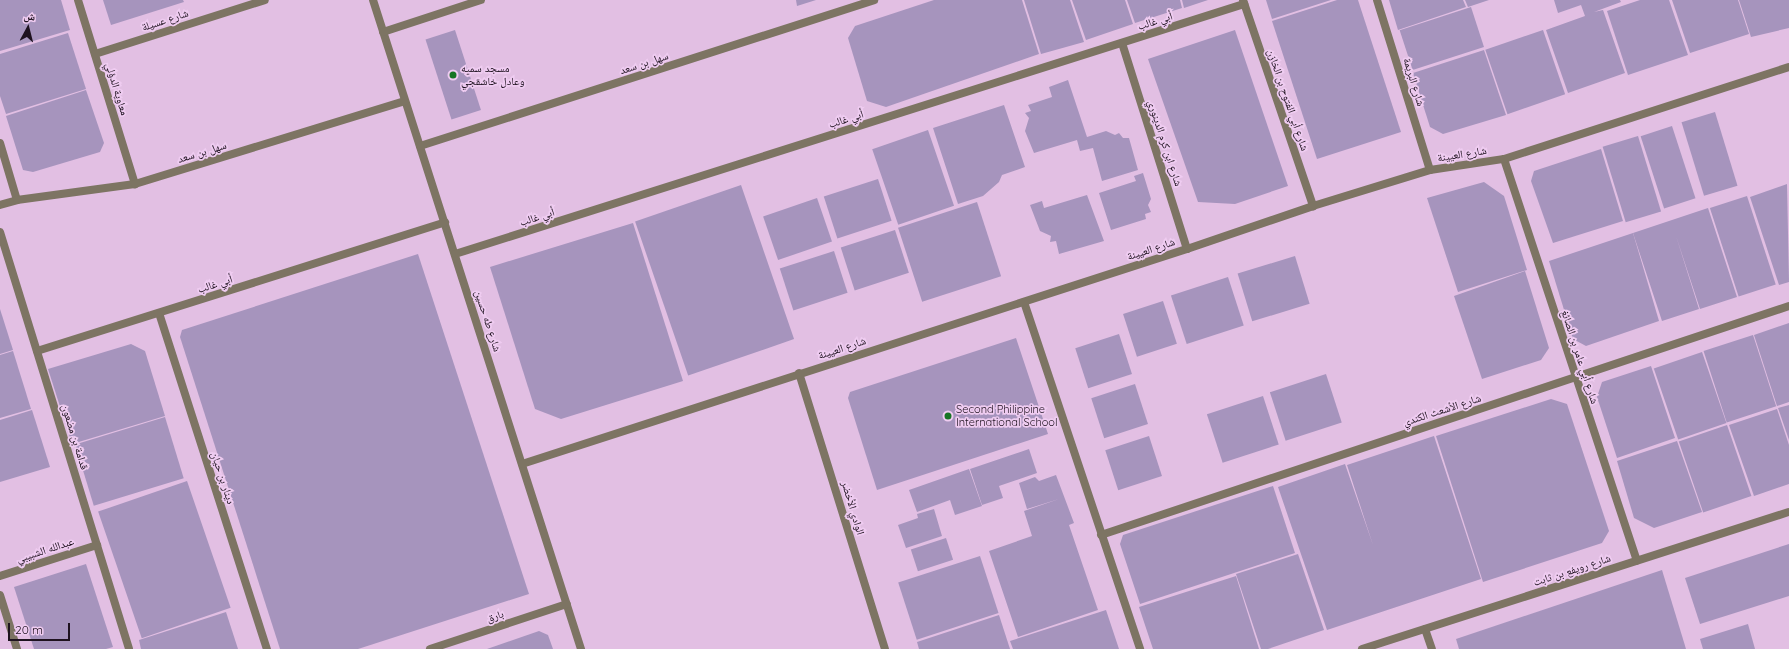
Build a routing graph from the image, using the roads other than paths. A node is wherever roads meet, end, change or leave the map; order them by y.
1 (78, 0) edge
2 (266, 0) edge
3 (373, 0) edge
4 (482, 0) edge
5 (874, 0) edge
6 (1376, 0) edge
7 (1244, 2) edge
8 (383, 32) junction
9 (1122, 44) junction
10 (95, 54) junction
11 (1789, 67) edge
12 (406, 101) junction
13 (0, 143) edge
14 (420, 146) junction
15 (1504, 159) junction
16 (1430, 170) junction
17 (135, 184) junction
18 (17, 200) junction
19 (0, 205) edge
20 (1313, 206) junction
21 (444, 222) junction
22 (0, 232) edge
23 (1188, 249) junction
24 (455, 254) junction
25 (1024, 302) junction
26 (1789, 306) edge
27 (159, 313) junction
28 (37, 351) junction
29 (799, 374) junction
30 (1574, 378) junction
31 (522, 464) junction
32 (1789, 512) edge
33 (1101, 535) junction
34 (97, 545) junction
35 (1637, 561) junction
36 (0, 576) edge
37 (0, 595) edge
38 (567, 604) junction
39 (1425, 629) junction
40 (17, 649) edge
41 (129, 649) edge
42 (267, 649) edge
43 (430, 649) edge
44 (582, 649) edge
45 (885, 649) edge
46 (1140, 649) edge
47 (1362, 649) edge
48 (1432, 649) edge

1 - 10 street, معاوية الدؤلي
2 - 10 street, شارع عسيلة
3 - 8 street, شارع طه حسين
4 - 8 street
5 - 14 street, سهل بن سعد
6 - 16 street, شارع البريمة
7 - 9 street, أبي غالب
7 - 20 street, شارع أبي الفتوح بن الخازن
8 - 12 street, شارع طه حسين
9 - 23 street, شارع ابن كرم الدينوري
9 - 24 street, أبي غالب
10 - 17 street, معاوية الدؤلي
11 - 15 street, شارع العيينة
12 - 14 street, شارع طه حسين
12 - 17 street, سهل بن سعد
13 - 18 street
14 - 21 street, شارع طه حسين
15 - 16 street, شارع العيينة
15 - 30 street, شارع أبي عامر بن الصائغ
16 - 20 street, شارع العيينة
17 - 18 street, سهل بن سعد
18 - 19 street, سهل بن سعد
20 - 23 street, شارع العيينة
21 - 24 street, شارع طه حسين
21 - 27 street, أبي غالب
22 - 28 street, قدامة بن مضعون
23 - 25 street, شارع العيينة
24 - 31 street, شارع طه حسين
25 - 29 street, شارع العيينة
25 - 33 street
26 - 30 street, شارع الأشعث الكندي
27 - 28 street, أبي غالب
27 - 42 street, دينار بن حيان
28 - 34 street, قدامة بن مضعون
29 - 31 street, شارع العيينة
29 - 45 street, الوادي الأخضر
30 - 33 street, شارع الأشعث الكندي
30 - 35 street, شارع أبي عامر بن الصائغ
31 - 38 street, شارع طه حسين
32 - 35 street, شارع رويفع بن ثابت
33 - 46 street
34 - 36 street, عبدالله الشبيبي
34 - 41 street, قدامة بن مضعون
35 - 39 street, شارع رويفع بن ثابت
37 - 40 street
38 - 43 street, بارق
38 - 44 street, شارع طه حسين
39 - 47 street, شارع رويفع بن ثابت
39 - 48 street

